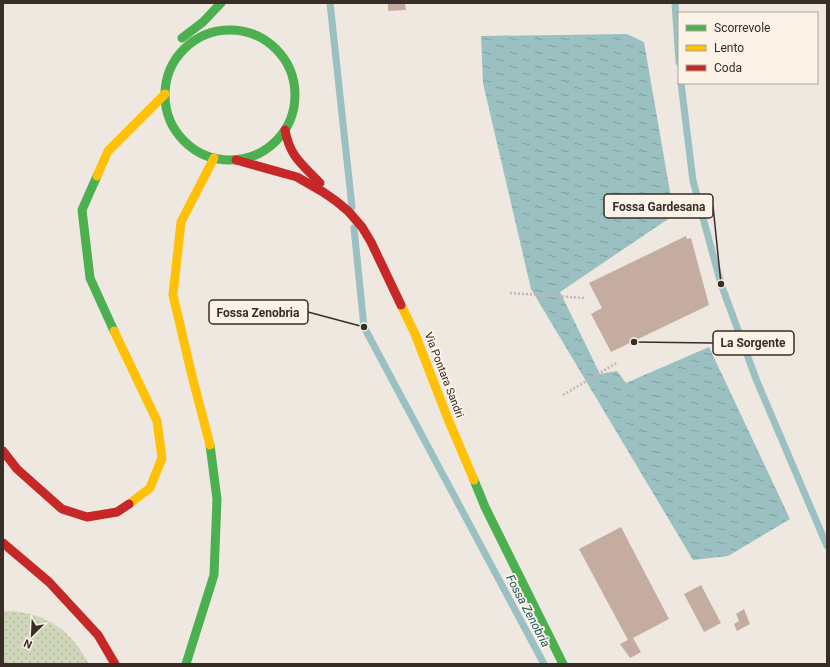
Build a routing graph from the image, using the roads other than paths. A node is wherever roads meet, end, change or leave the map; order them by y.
1 (221, 3) edge
2 (234, 19) dead end
3 (241, 32) junction
4 (166, 90) junction
5 (285, 130) junction
6 (214, 158) junction
7 (236, 160) junction
8 (348, 211) junction
9 (3, 451) edge
10 (3, 543) edge
11 (115, 664) edge
12 (186, 664) edge
13 (563, 664) edge

1 - 4 main road
2 - 3 main road
3 - 4 main road
3 - 5 main road
4 - 6 main road
4 - 9 main road
5 - 7 main road
5 - 8 main road
6 - 7 main road
6 - 12 main road
7 - 8 main road, Via Pontara Sandri
8 - 13 main road, Via Pontara Sandri
10 - 11 main road

